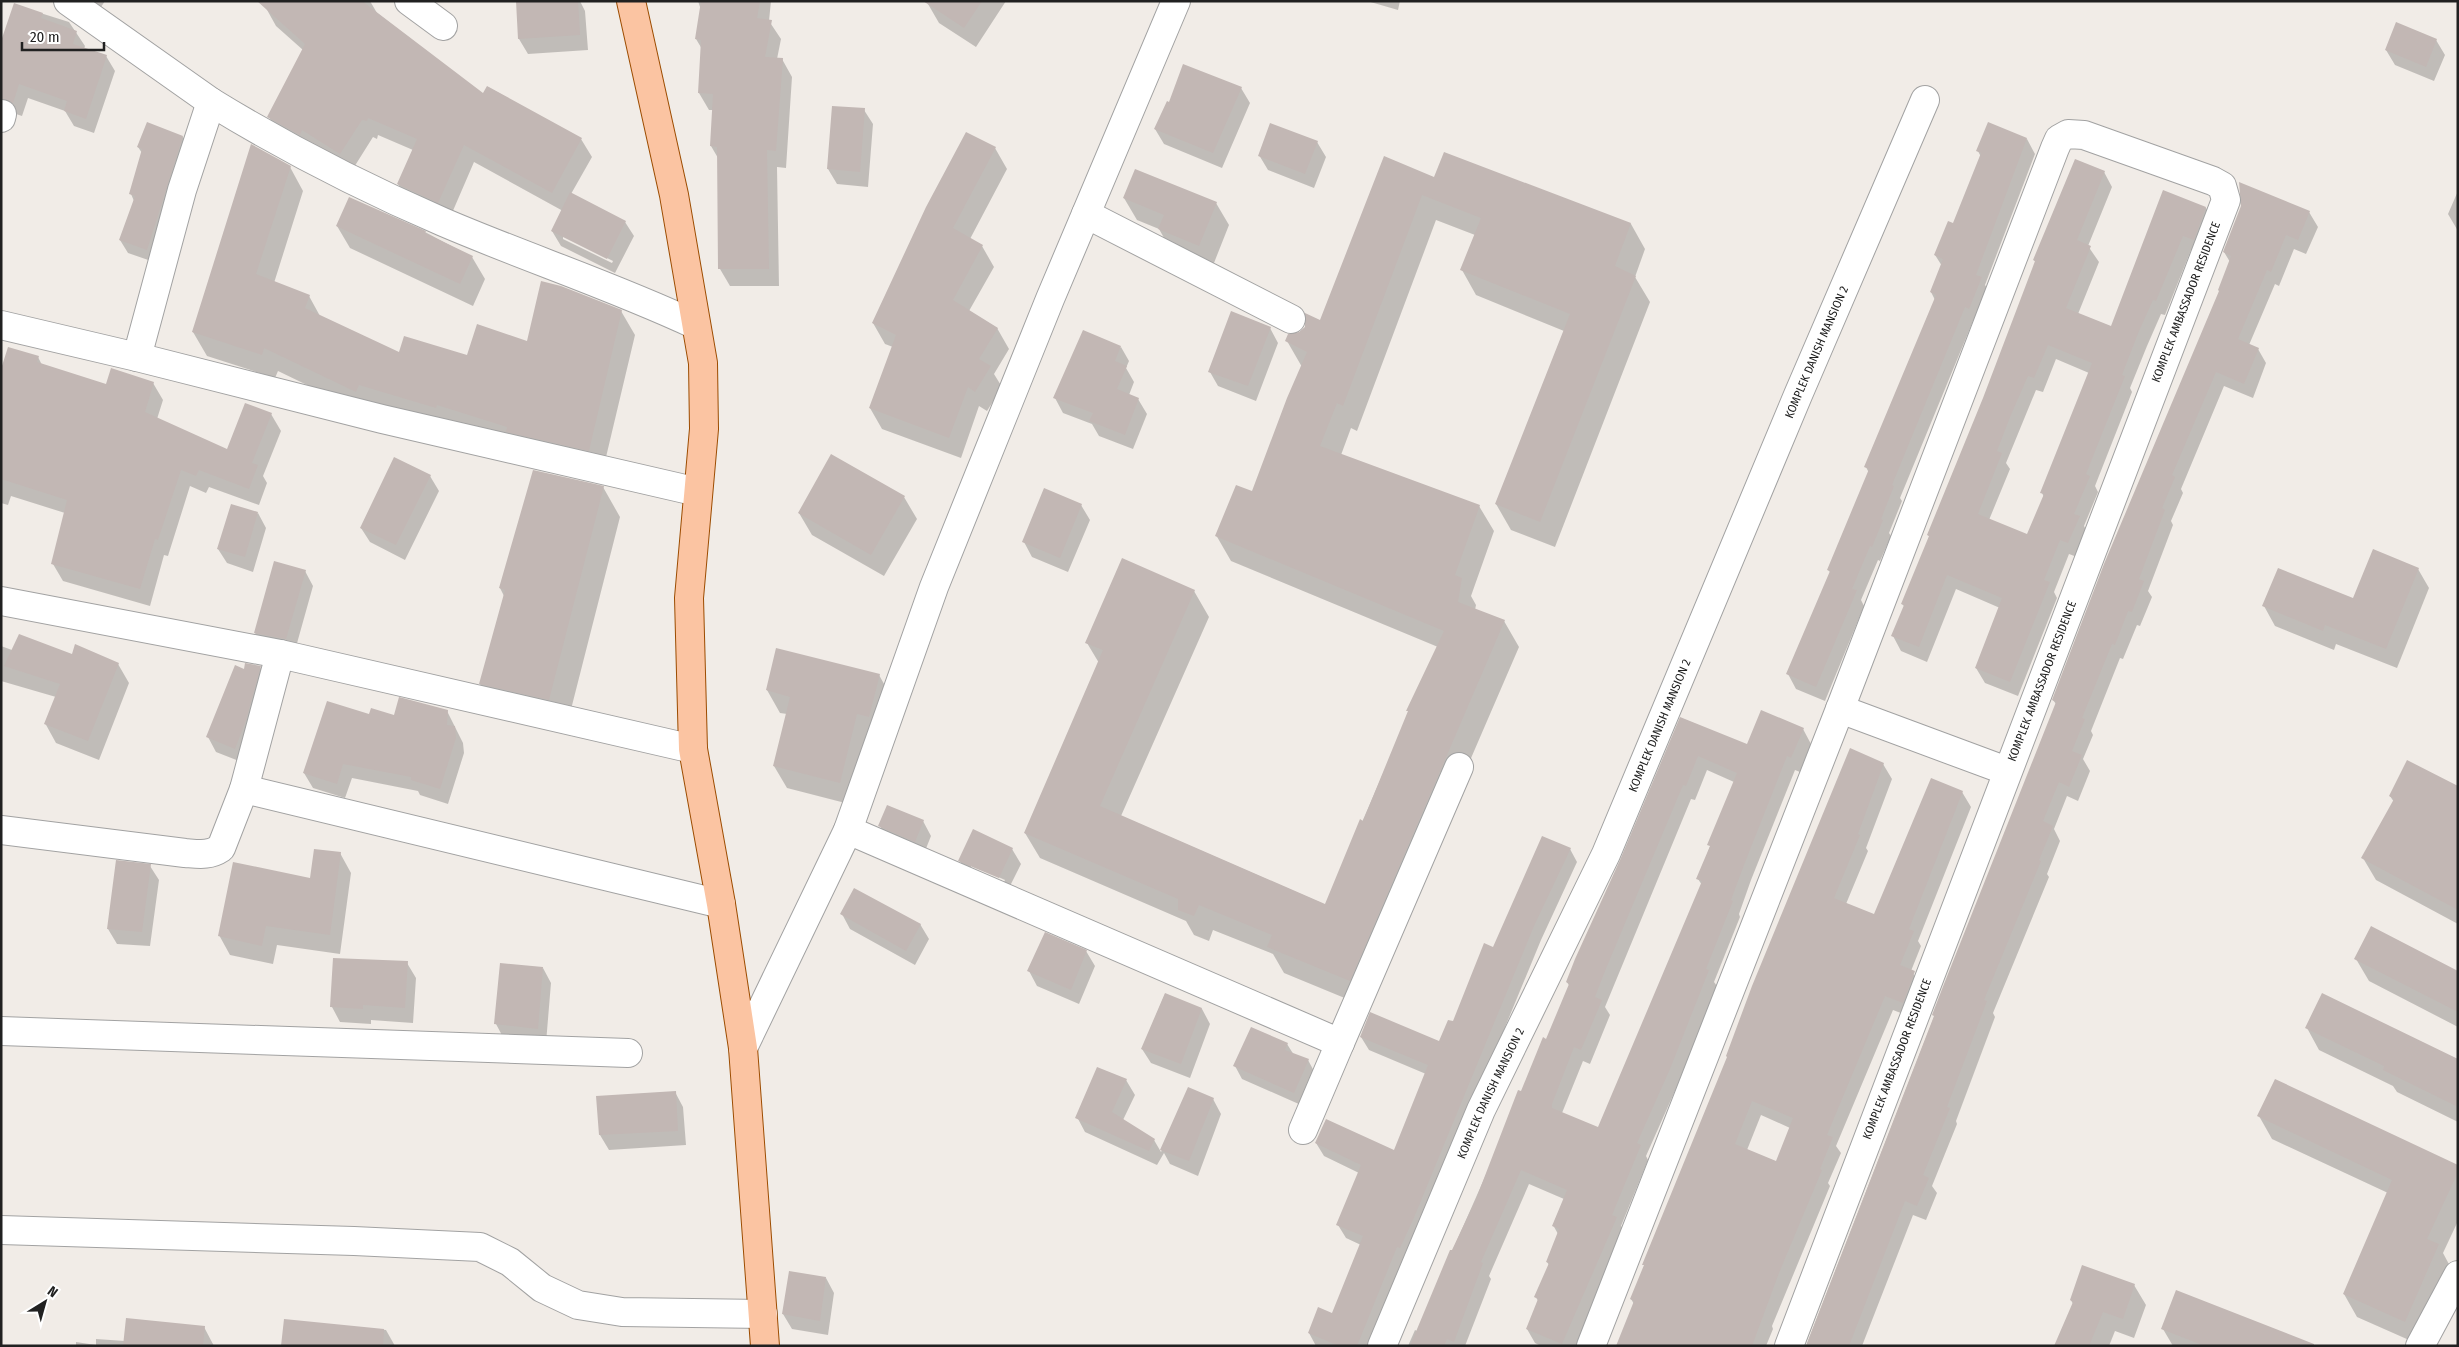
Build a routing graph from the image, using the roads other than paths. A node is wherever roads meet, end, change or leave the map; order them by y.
1 (68, 1) edge
2 (409, 1) edge
3 (631, 1) edge
4 (1176, 1) edge
5 (443, 26) dead end
6 (1925, 100) dead end
7 (211, 102) junction
8 (1086, 214) junction
9 (1291, 320) dead end
10 (696, 324) junction
11 (1, 325) edge
12 (137, 357) junction
13 (698, 492) junction
14 (1, 601) edge
15 (280, 654) junction
16 (1840, 708) junction
17 (693, 749) junction
18 (1459, 767) dead end
19 (2007, 771) junction
20 (244, 789) junction
21 (1, 830) edge
22 (848, 830) junction
23 (721, 904) junction
24 (1, 1031) edge
25 (1340, 1043) junction
26 (743, 1048) junction
27 (628, 1053) dead end
28 (1303, 1130) dead end
29 (1, 1230) edge
30 (2458, 1275) edge
31 (763, 1314) junction
32 (765, 1346) edge
33 (1382, 1346) edge
34 (1591, 1346) edge
35 (1789, 1346) edge
36 (2420, 1346) edge

1 - 7 street
2 - 5 street
3 - 10 main road
4 - 8 street
6 - 33 street, KOMPLEK DANISH MANSION 2
7 - 10 street
7 - 12 street
8 - 9 street
8 - 22 street
10 - 13 main road
11 - 12 street
12 - 13 street
13 - 17 main road
14 - 15 street
15 - 17 street
15 - 20 street
16 - 19 street
16 - 19 street, KOMPLEK AMBASSADOR RESIDENCE
16 - 34 street
17 - 23 main road
18 - 25 street
19 - 35 street, KOMPLEK AMBASSADOR RESIDENCE
20 - 21 street
20 - 23 street
22 - 25 street
22 - 26 street
23 - 26 main road
24 - 27 street
25 - 28 street
26 - 31 main road
29 - 31 street
30 - 36 street
31 - 32 main road

